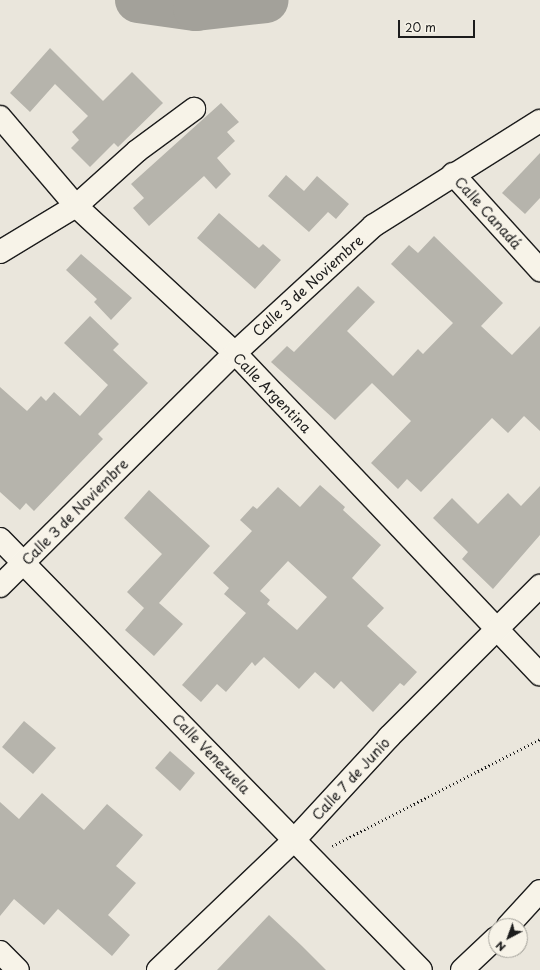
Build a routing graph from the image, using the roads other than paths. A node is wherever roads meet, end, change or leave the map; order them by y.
1 (194, 109) dead end
2 (0, 117) edge
3 (540, 121) edge
4 (453, 174) junction
5 (76, 206) junction
6 (0, 252) edge
7 (540, 270) edge
8 (235, 353) junction
9 (0, 539) edge
10 (24, 564) junction
11 (0, 586) edge
12 (540, 586) edge
13 (497, 630) junction
14 (540, 674) edge
15 (295, 840) junction
16 (540, 891) edge
17 (515, 918) edge
18 (488, 946) edge
19 (0, 952) edge
20 (18, 970) edge
21 (158, 970) edge
22 (421, 970) edge
23 (462, 970) edge

1 - 5 street
2 - 5 street, Calle Argentina
3 - 4 street, Calle 3 de Noviembre
4 - 7 street, Calle Canadá
4 - 8 street, Calle 3 de Noviembre
5 - 6 street
5 - 8 street, Calle Argentina
8 - 10 street, Calle 3 de Noviembre
8 - 13 street, Calle Argentina
9 - 10 street, Calle Venezuela
10 - 11 street, Calle 3 de Noviembre
10 - 15 street, Calle Venezuela
12 - 13 street, Calle 7 de Junio
13 - 14 street, Calle Argentina
13 - 15 street, Calle 7 de Junio
15 - 21 street, Calle 7 de Junio
15 - 22 street, Calle Venezuela
16 - 17 street
18 - 23 street
19 - 20 street

